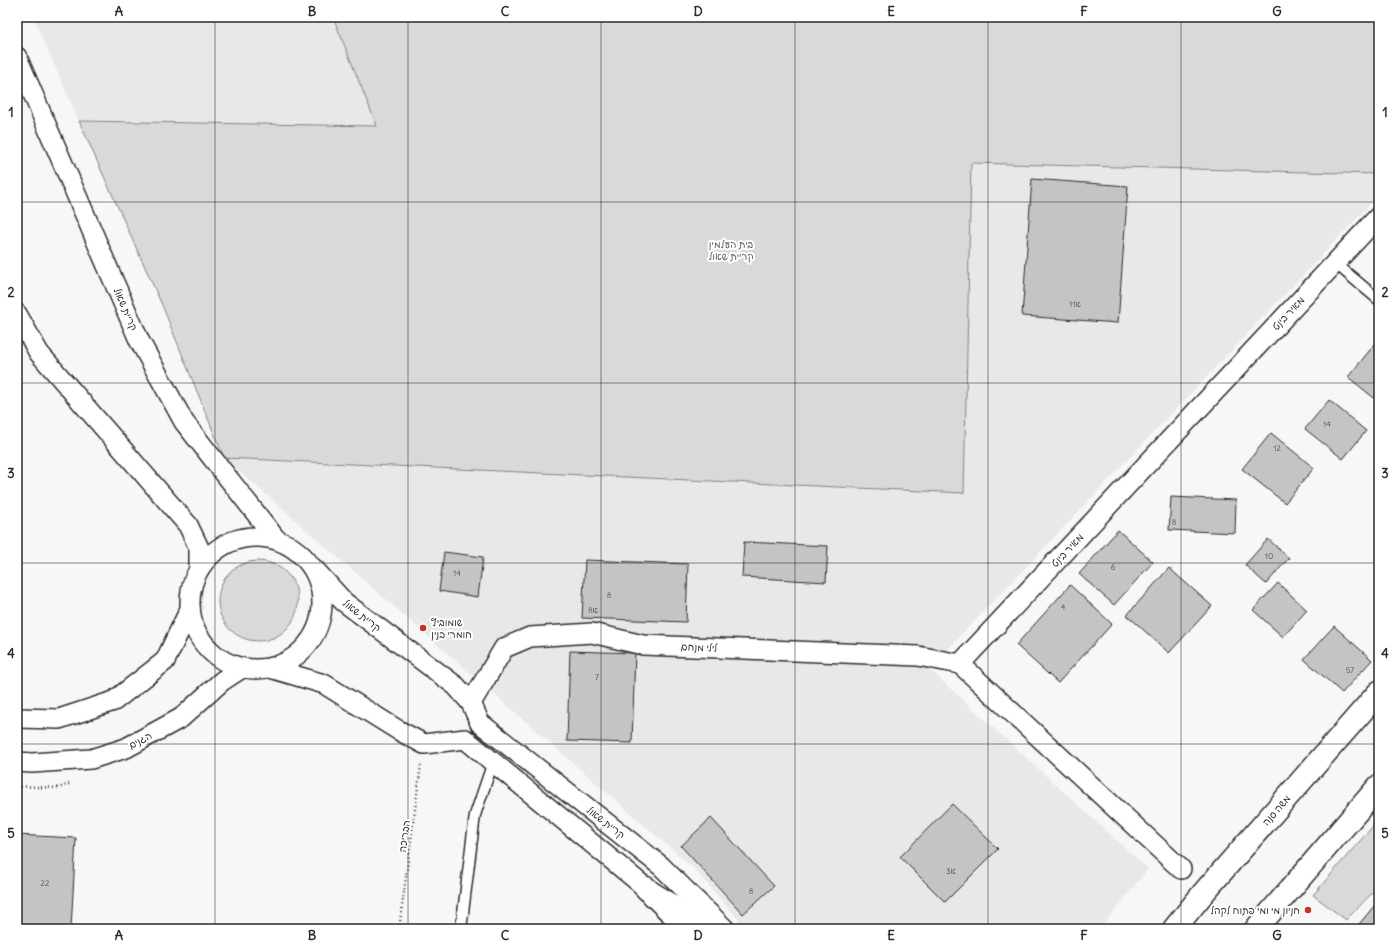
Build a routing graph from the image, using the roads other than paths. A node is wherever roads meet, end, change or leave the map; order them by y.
1 (17, 56) edge
2 (1379, 216) edge
3 (1336, 263) junction
4 (1379, 300) edge
5 (17, 314) edge
6 (276, 539) junction
7 (199, 568) junction
8 (314, 569) junction
9 (190, 609) junction
10 (960, 664) junction
11 (242, 668) junction
12 (270, 668) junction
13 (1379, 692) edge
14 (471, 703) junction
15 (17, 718) edge
16 (480, 723) junction
17 (465, 739) junction
18 (17, 762) edge
19 (493, 762) junction
20 (1379, 786) edge
21 (1181, 869) dead end
22 (646, 888) junction
23 (462, 929) edge
24 (688, 929) edge
25 (714, 929) edge
26 (725, 929) edge
27 (1174, 929) edge
28 (1256, 929) edge

1 - 6 street, קריית שאול
2 - 3 street, מאיר בינט
3 - 4 lane
3 - 10 street, מאיר בינט
5 - 7 street
6 - 7 street, קריית שאול
6 - 8 street, קריית שאול
7 - 9 street, קריית שאול
8 - 12 street, קריית שאול
8 - 14 street, קריית שאול
9 - 11 street, קריית שאול
9 - 15 street
10 - 14 street, לילי מנחם
10 - 21 street
11 - 12 street, קריית שאול
11 - 18 street, הגנים
12 - 17 street, קריית שאול
13 - 27 main road, משה סנה
14 - 16 street, קריית שאול
16 - 17 street
16 - 26 street, קריית שאול
17 - 19 street
19 - 22 street
19 - 23 lane
20 - 28 main road
22 - 24 main road
22 - 25 street

